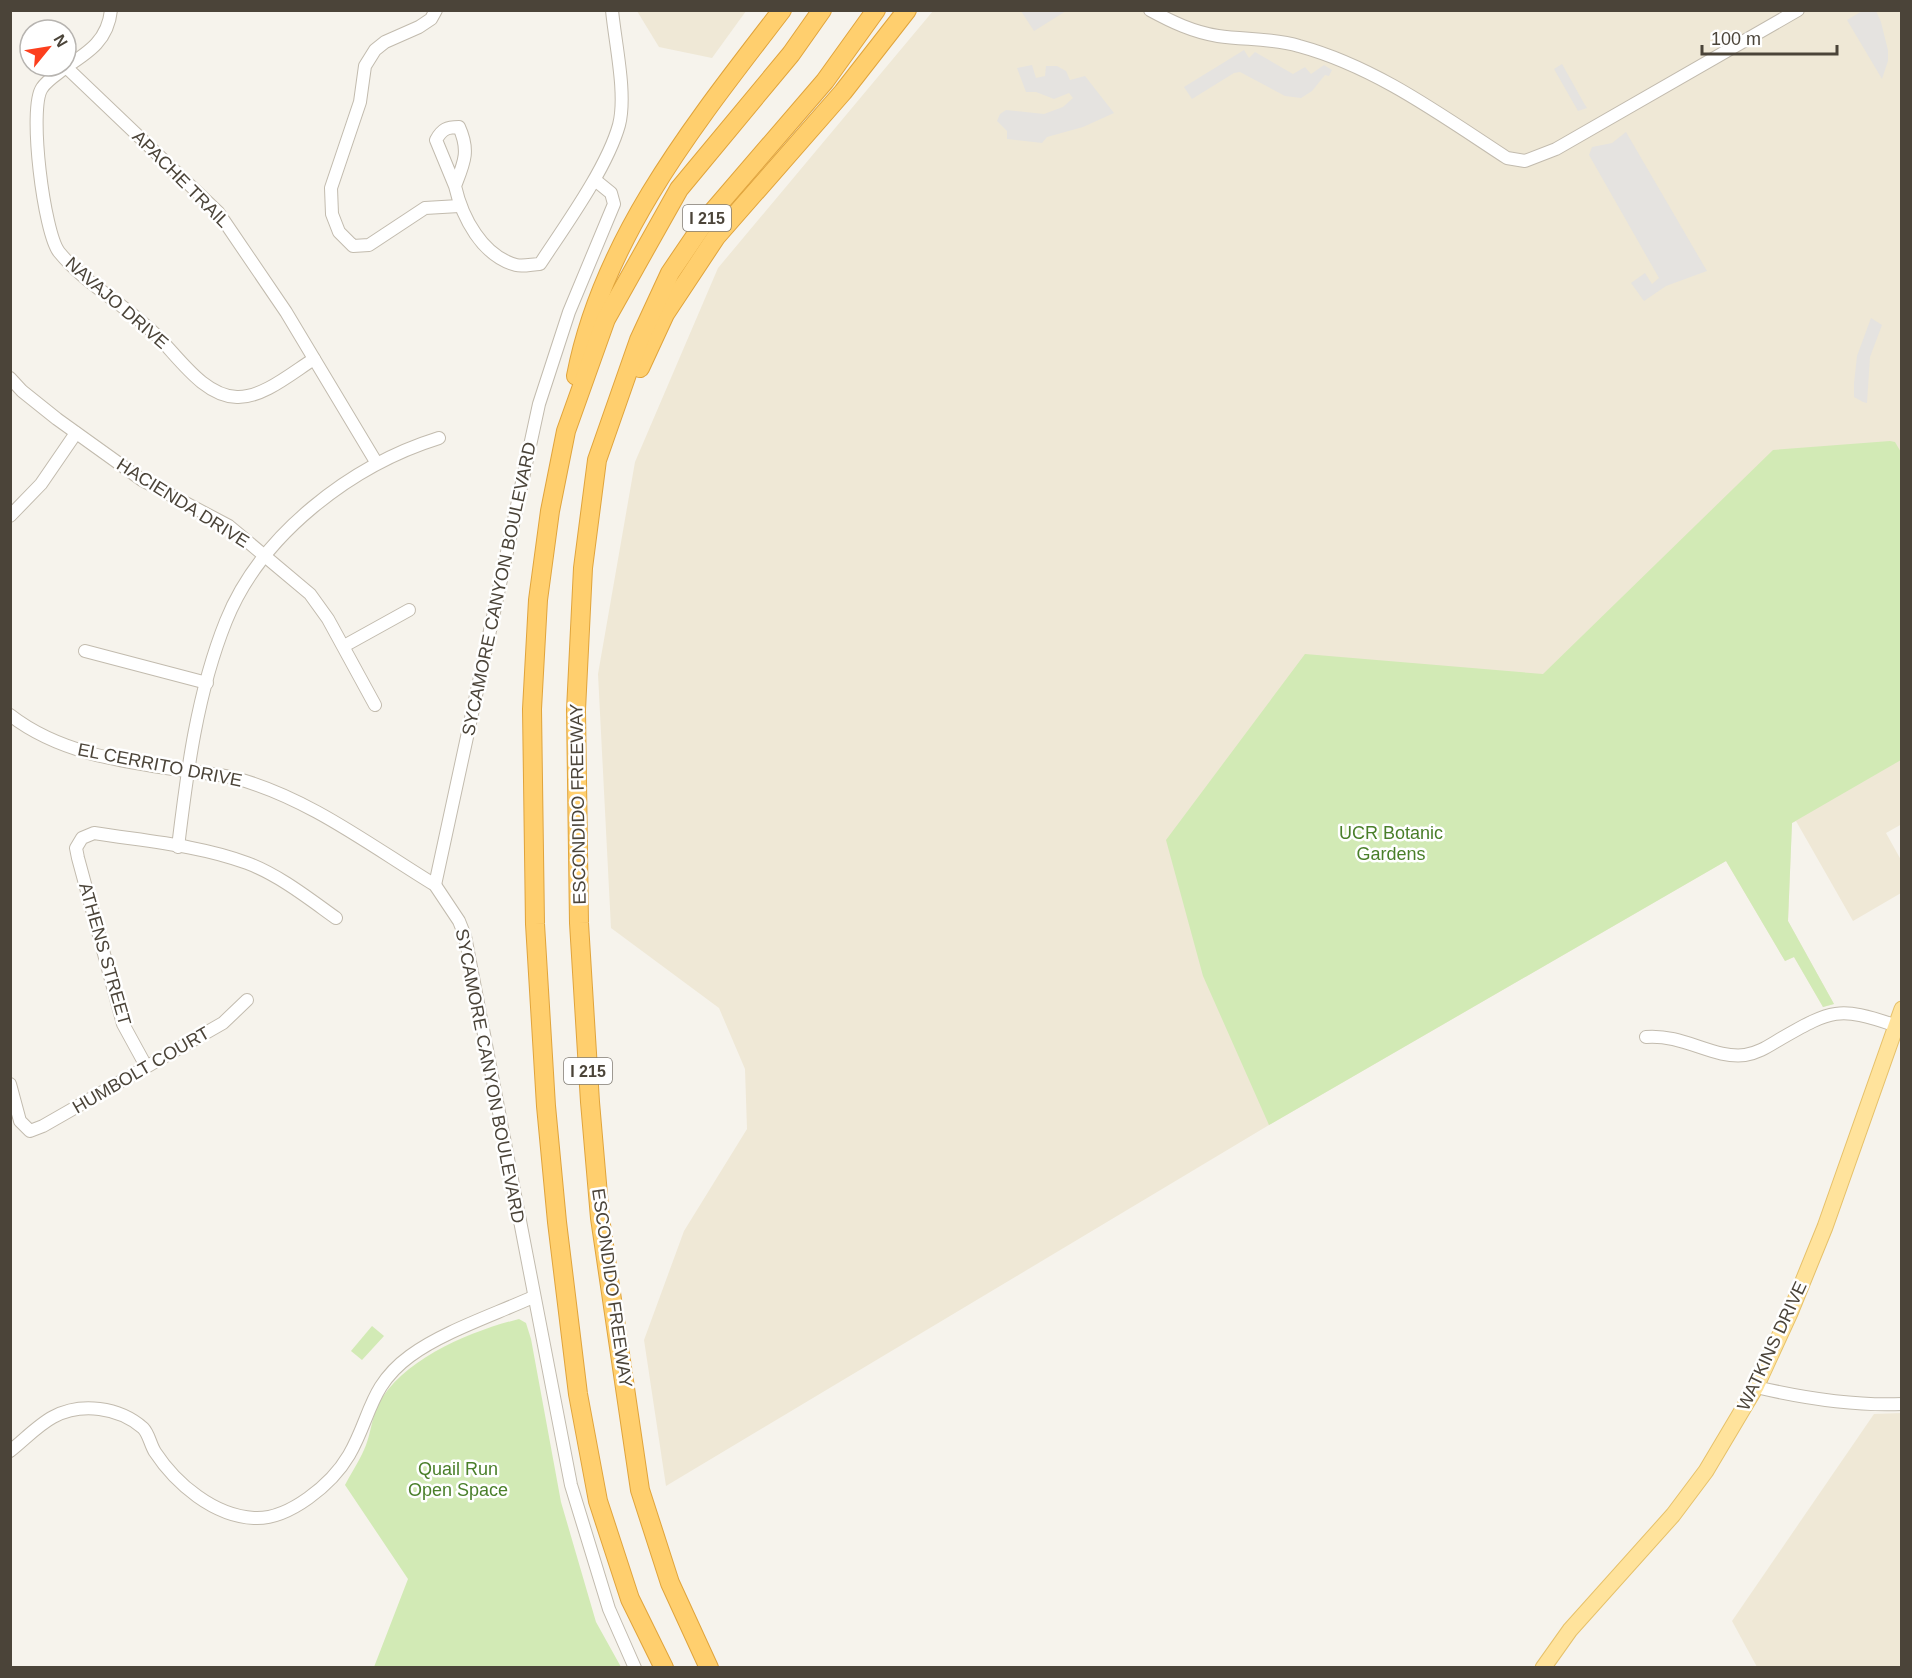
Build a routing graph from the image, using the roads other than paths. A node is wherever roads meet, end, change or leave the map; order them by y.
1 (111, 10) edge
2 (436, 10) edge
3 (612, 10) edge
4 (782, 10) edge
5 (822, 10) edge
6 (876, 10) edge
7 (907, 10) edge
8 (1150, 10) edge
9 (1798, 10) edge
10 (78, 59) edge
11 (53, 78) edge
12 (78, 78) edge
13 (595, 180) junction
14 (455, 186) dead end
15 (459, 206) junction
16 (314, 359) junction
17 (10, 378) edge
18 (566, 431) junction
19 (76, 433) junction
20 (440, 438) dead end
21 (597, 460) junction
22 (376, 462) junction
23 (10, 516) edge
24 (266, 555) junction
25 (409, 610) dead end
26 (344, 646) junction
27 (85, 651) dead end
28 (207, 683) junction
29 (375, 705) dead end
30 (10, 715) edge
31 (188, 771) junction
32 (178, 848) junction
33 (435, 885) junction
34 (336, 918) dead end
35 (247, 1000) dead end
36 (1902, 1009) edge
37 (1894, 1024) junction
38 (1646, 1037) dead end
39 (146, 1066) junction
40 (10, 1084) edge
41 (533, 1298) junction
42 (1756, 1387) junction
43 (1902, 1404) edge
44 (10, 1450) edge
45 (635, 1668) edge
46 (664, 1668) edge
47 (709, 1668) edge
48 (1543, 1668) edge

1 - 10 street
2 - 15 street
3 - 13 street
4 - 18 highway
5 - 18 highway, I 215
6 - 21 highway, ESCONDIDO FREEWAY / I 215
7 - 21 highway
8 - 9 street
11 - 16 street, NAVAJO DRIVE
12 - 16 street, APACHE TRAIL
13 - 15 street
13 - 33 street, SYCAMORE CANYON BOULEVARD
14 - 15 street
16 - 22 street, APACHE TRAIL
17 - 19 street, HACIENDA DRIVE
18 - 46 highway, I 215
19 - 23 street
19 - 24 street, HACIENDA DRIVE
20 - 22 street
21 - 47 highway, ESCONDIDO FREEWAY / I 215
22 - 24 street
24 - 26 street, HACIENDA DRIVE
24 - 28 street
25 - 26 street
26 - 29 street, HACIENDA DRIVE
27 - 28 street
28 - 31 street
30 - 31 street, EL CERRITO DRIVE
31 - 32 street
31 - 33 street, EL CERRITO DRIVE
32 - 34 street
32 - 39 street, ATHENS STREET
33 - 41 street, SYCAMORE CANYON BOULEVARD
35 - 39 street, HUMBOLT COURT
36 - 37 main road, WATKINS DRIVE
37 - 38 street
37 - 42 main road, WATKINS DRIVE
39 - 40 street, HUMBOLT COURT
41 - 44 street
41 - 45 street, SYCAMORE CANYON BOULEVARD
42 - 43 street
42 - 48 main road, WATKINS DRIVE

